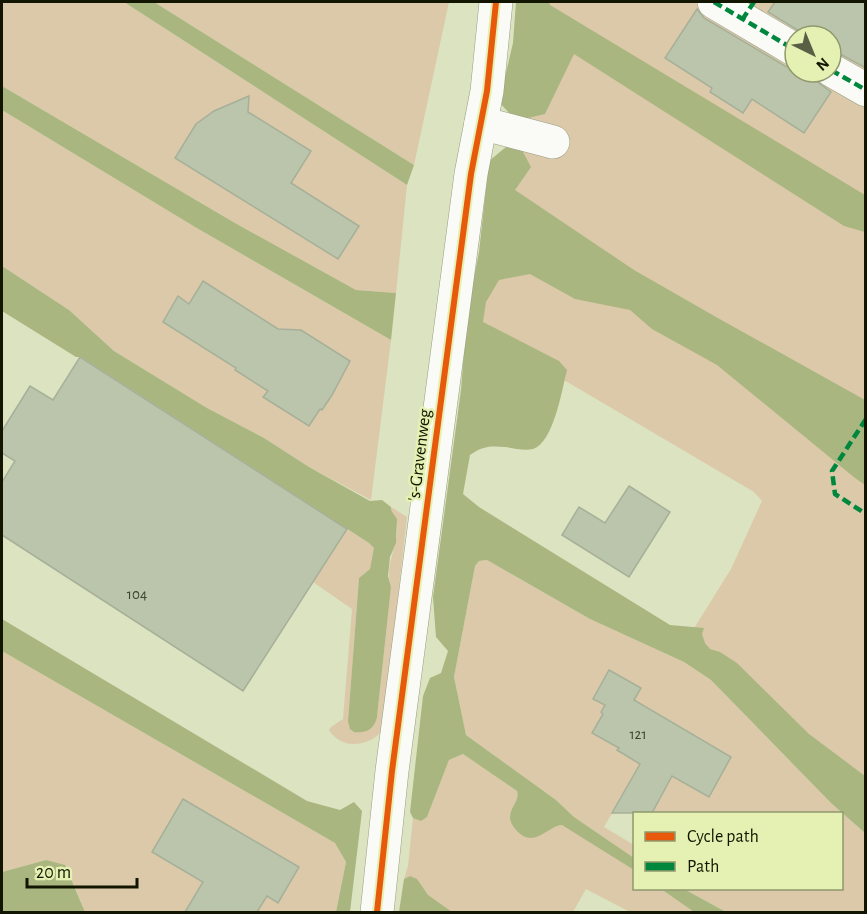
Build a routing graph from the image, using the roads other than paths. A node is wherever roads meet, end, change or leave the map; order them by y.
1 (496, 2) edge
2 (714, 2) edge
3 (783, 43) edge
4 (843, 77) edge
5 (866, 90) edge
6 (492, 126) junction
7 (546, 139) dead end
8 (377, 912) edge

1 - 6 street, 's-Gravenweg
2 - 3 street
4 - 5 street
6 - 7 street
6 - 8 street, 's-Gravenweg

